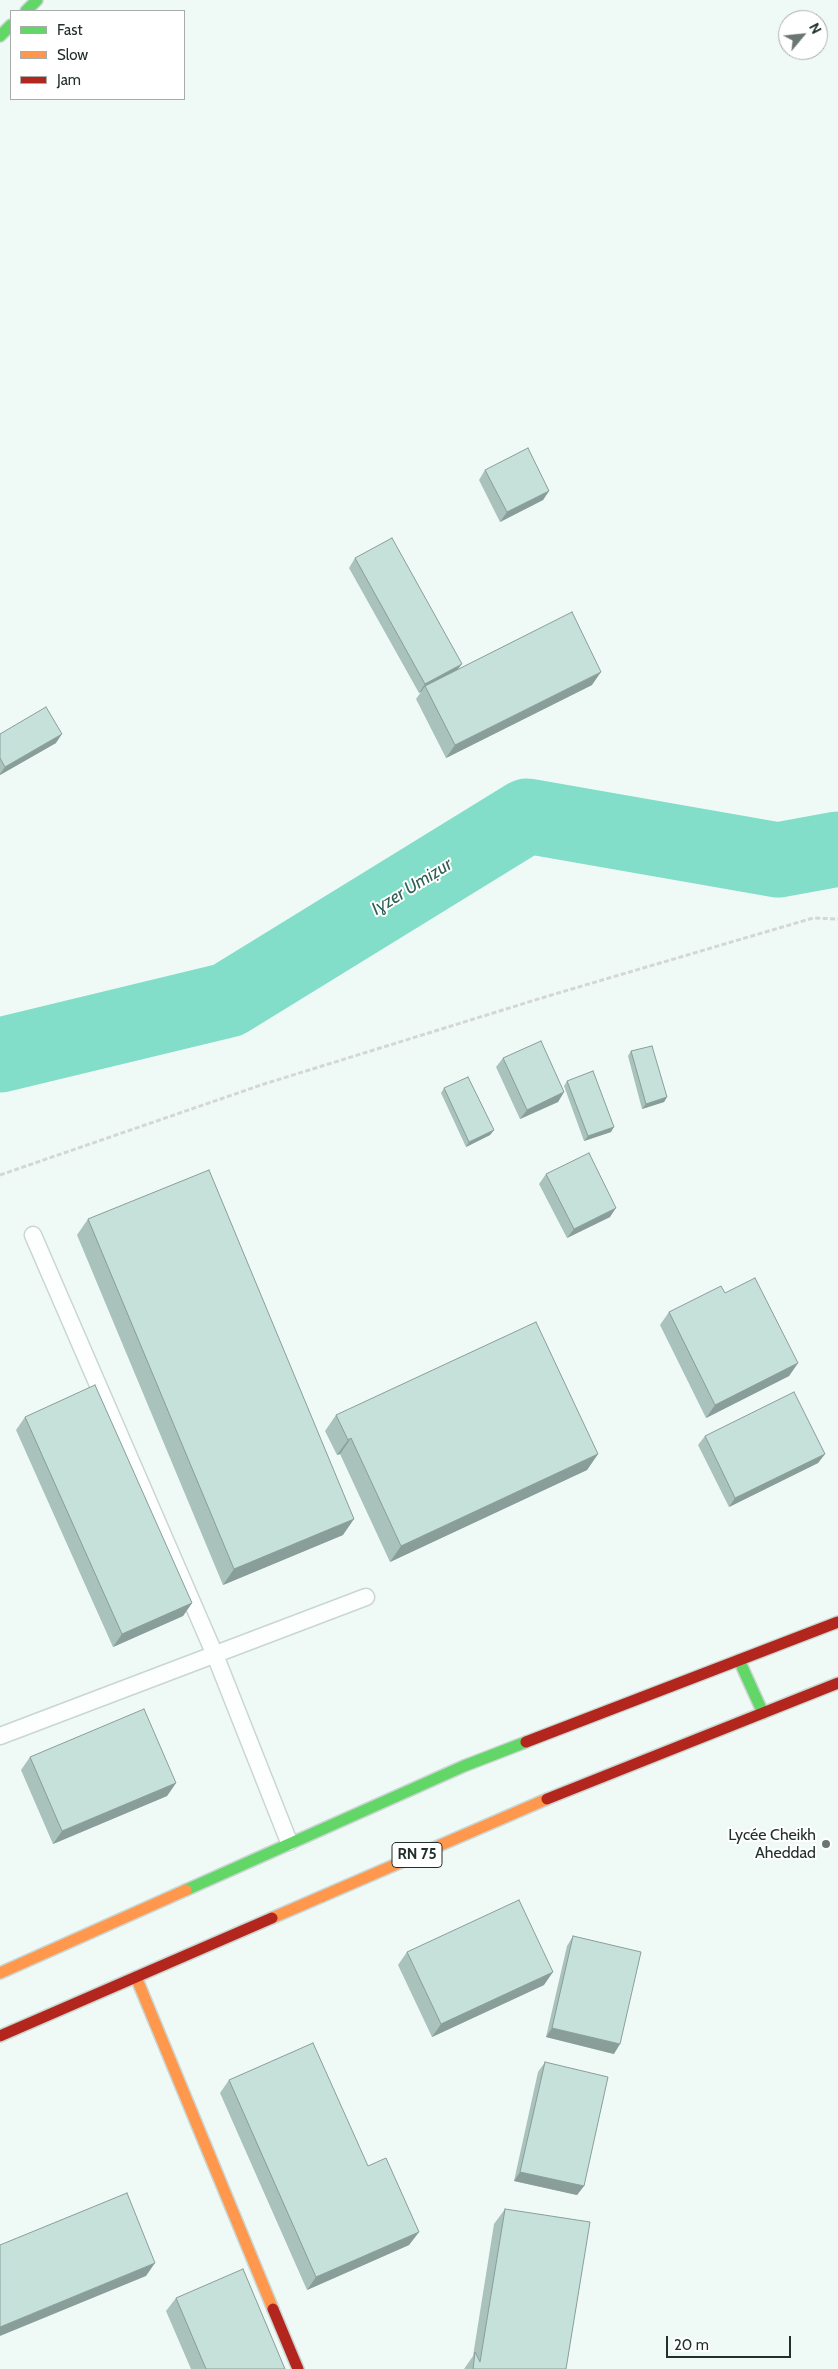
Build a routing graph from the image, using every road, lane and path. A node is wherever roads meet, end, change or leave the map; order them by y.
1 (37, 0) edge
2 (27, 10) edge
3 (10, 26) edge
4 (0, 36) edge
5 (838, 919) edge
6 (0, 1175) edge
7 (33, 1235) dead end
8 (366, 1596) dead end
9 (838, 1622) edge
10 (215, 1655) junction
11 (739, 1660) junction
12 (838, 1683) edge
13 (763, 1714) junction
14 (0, 1736) edge
15 (289, 1842) junction
16 (0, 1973) edge
17 (136, 1977) junction
18 (0, 2036) edge
19 (298, 2369) edge

1 - 2 main road
3 - 4 main road
5 - 6 path
7 - 10 lane
8 - 10 lane
9 - 11 main road
10 - 14 lane
10 - 15 lane
11 - 13 main road
11 - 15 main road
12 - 13 main road, RN 75
13 - 17 main road, RN 75
15 - 16 main road
17 - 18 main road, RN 75
17 - 19 main road

